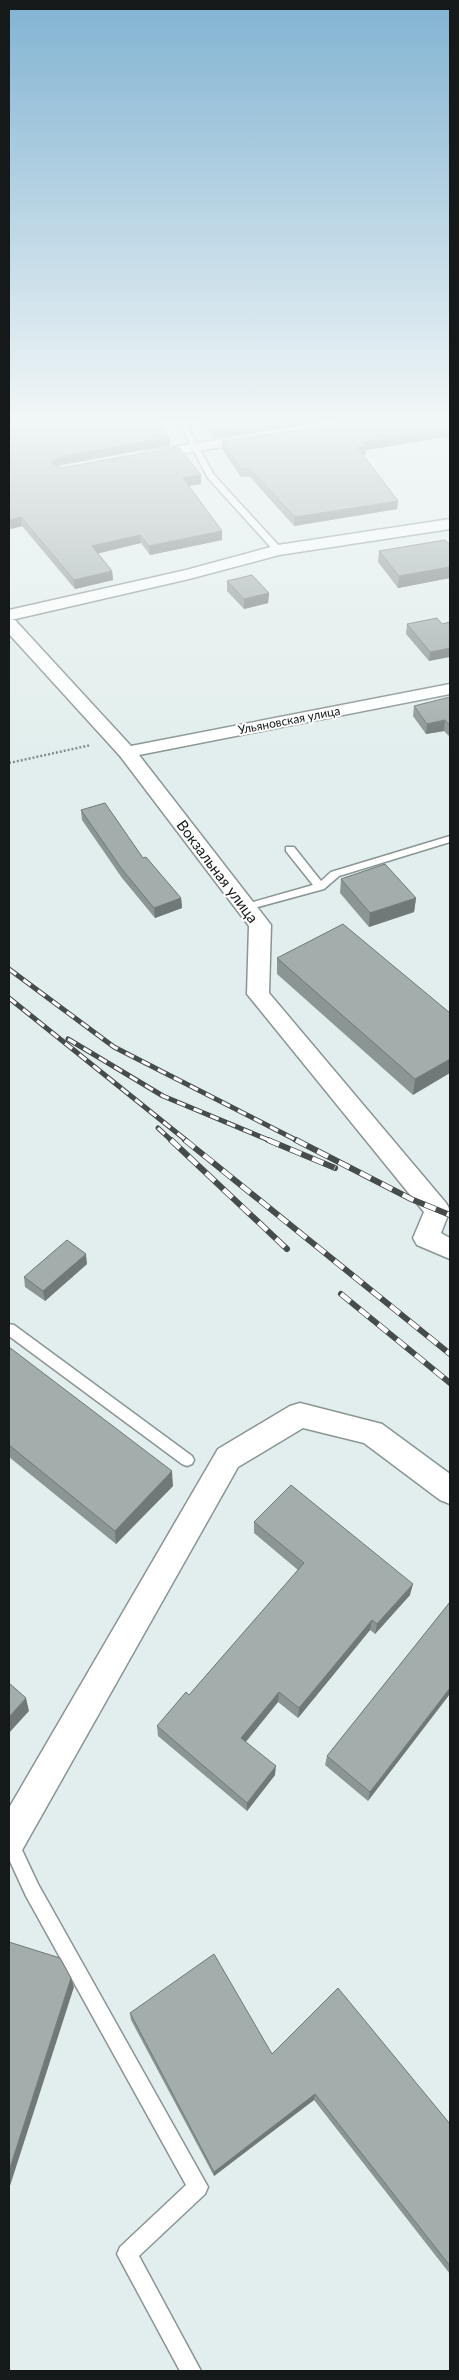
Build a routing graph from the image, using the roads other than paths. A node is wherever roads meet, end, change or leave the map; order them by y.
1 (260, 530) edge
2 (410, 530) edge
3 (278, 550) junction
4 (9, 615) edge
5 (9, 624) edge
6 (450, 689) edge
7 (127, 752) junction
8 (450, 839) edge
9 (290, 849) dead end
10 (320, 886) junction
11 (247, 907) junction
12 (450, 1249) edge
13 (9, 1329) edge
14 (187, 1460) dead end
15 (450, 1491) edge
16 (9, 1840) edge
17 (191, 2371) edge

1 - 3 lane
2 - 3 street
3 - 4 street
5 - 7 street, Вокзальная улица
6 - 7 street, Ульяновская улица
7 - 11 street, Вокзальная улица
8 - 10 lane
9 - 10 lane
10 - 11 lane
11 - 12 street, Вокзальная улица
13 - 14 lane
15 - 16 street
16 - 17 lane

